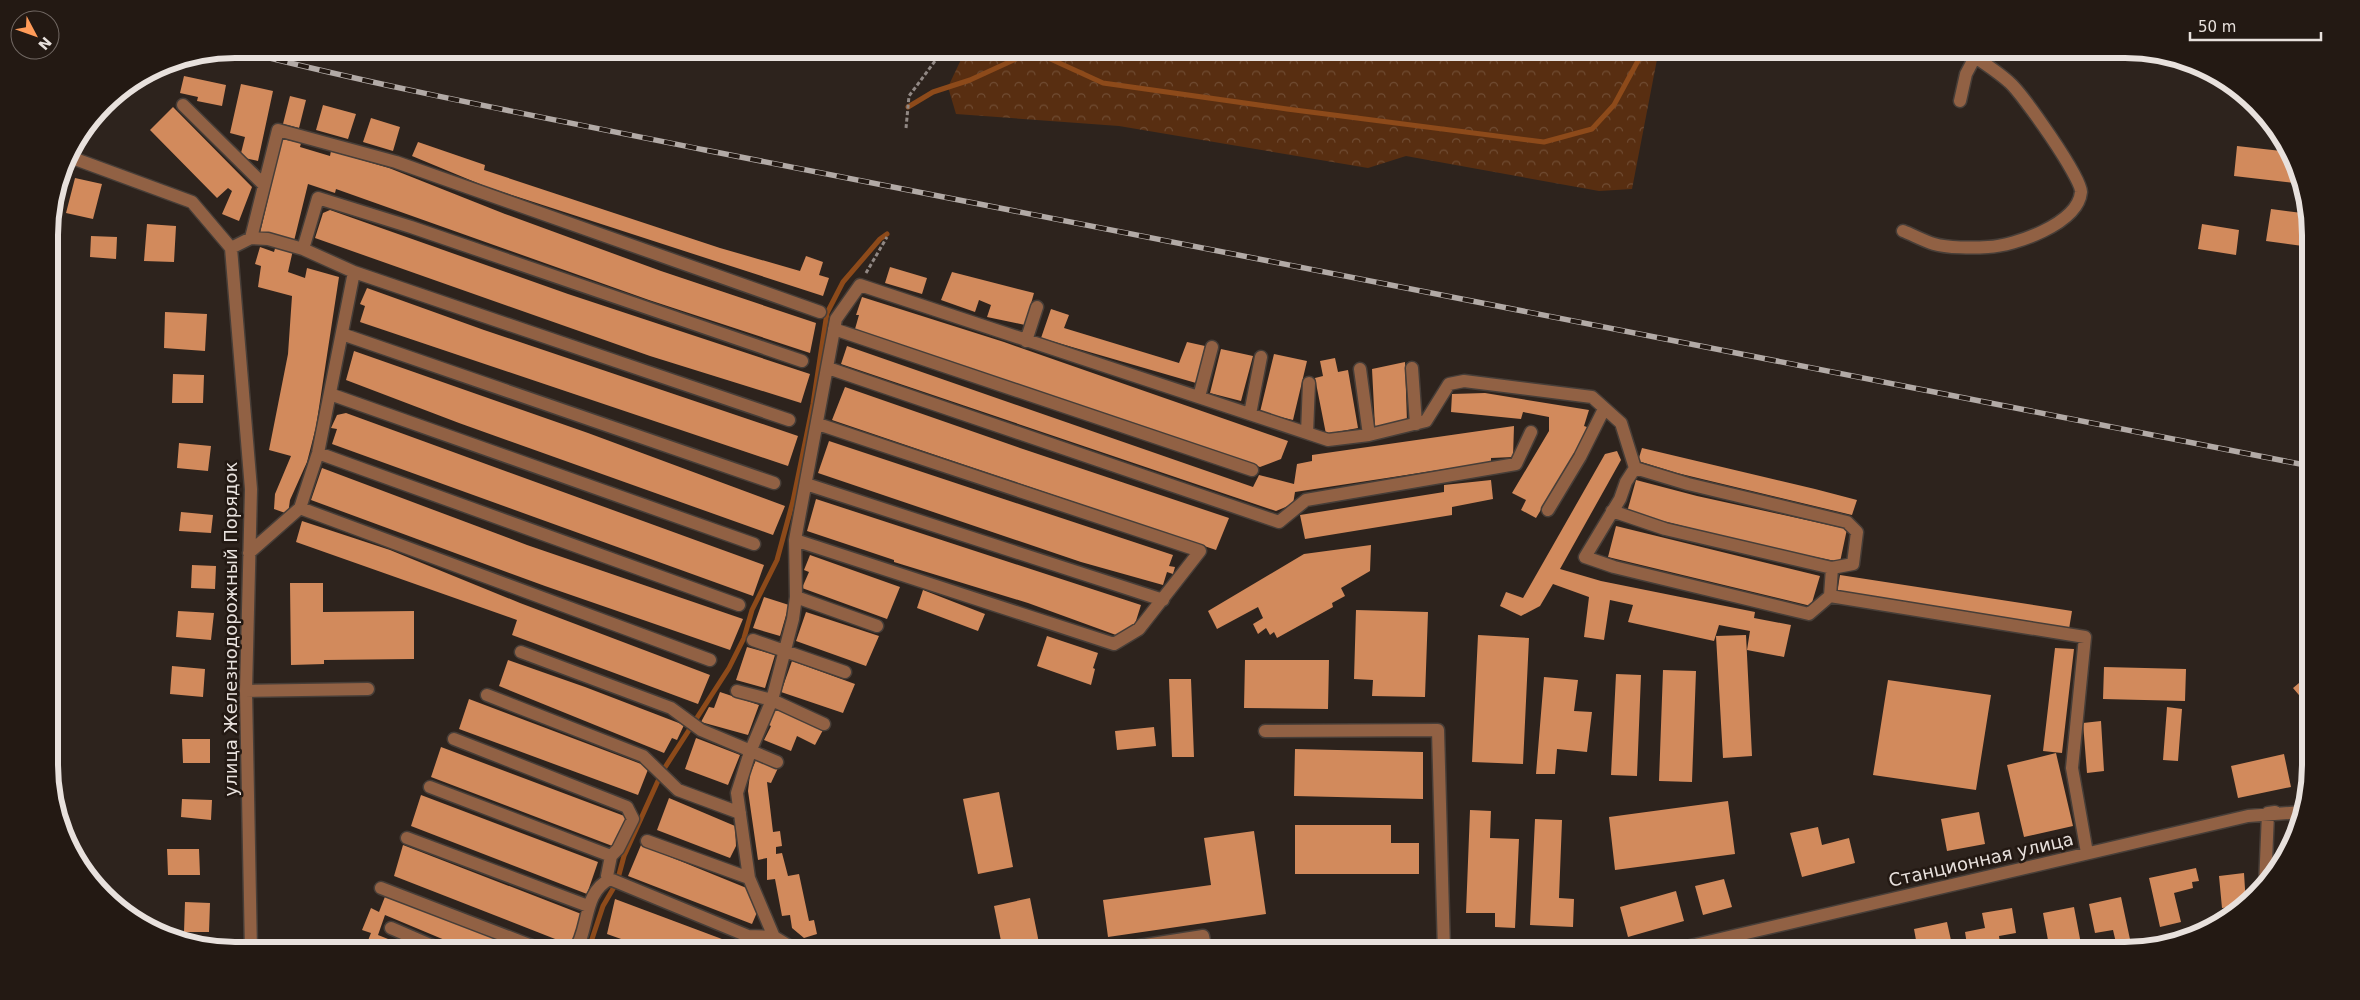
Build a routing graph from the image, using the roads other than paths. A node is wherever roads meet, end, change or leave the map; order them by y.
1 (1973, 58) edge
2 (1981, 58) edge
3 (1960, 101) dead end
4 (183, 105) dead end
5 (75, 159) edge
6 (264, 185) junction
7 (1903, 231) dead end
8 (251, 238) junction
9 (230, 248) junction
10 (303, 249) junction
11 (354, 272) junction
12 (1037, 307) dead end
13 (820, 312) dead end
14 (834, 329) junction
15 (342, 334) junction
16 (1026, 341) junction
17 (1212, 347) dead end
18 (1261, 357) dead end
19 (802, 361) dead end
20 (828, 368) junction
21 (1412, 368) dead end
22 (1360, 369) dead end
23 (1309, 383) dead end
24 (330, 394) junction
25 (1199, 397) junction
26 (1604, 409) junction
27 (1250, 414) junction
28 (789, 420) dead end
29 (818, 424) junction
30 (1416, 424) junction
31 (1531, 432) dead end
32 (1307, 433) junction
33 (1369, 435) junction
34 (318, 453) junction
35 (1635, 468) junction
36 (1252, 470) dead end
37 (774, 483) dead end
38 (806, 484) junction
39 (300, 508) junction
40 (1548, 510) dead end
41 (1612, 511) junction
42 (795, 540) junction
43 (754, 544) dead end
44 (249, 553) junction
45 (1832, 568) junction
46 (1830, 596) junction
47 (796, 597) junction
48 (1163, 600) junction
49 (739, 606) dead end
50 (877, 626) dead end
51 (752, 640) dead end
52 (784, 651) junction
53 (520, 652) dead end
54 (710, 660) dead end
55 (846, 672) dead end
56 (368, 689) dead end
57 (246, 691) junction
58 (737, 691) dead end
59 (487, 695) dead end
60 (772, 700) junction
61 (824, 724) dead end
62 (1265, 731) dead end
63 (454, 739) dead end
64 (750, 752) junction
65 (777, 762) dead end
66 (430, 787) dead end
67 (2297, 807) edge
68 (2296, 812) edge
69 (740, 813) junction
70 (2268, 813) junction
71 (407, 838) dead end
72 (647, 841) dead end
73 (2087, 853) junction
74 (611, 856) junction
75 (2266, 874) edge
76 (749, 878) junction
77 (610, 879) junction
78 (381, 888) dead end
79 (588, 906) junction
80 (391, 928) dead end
81 (774, 937) junction
82 (251, 942) edge
83 (423, 942) edge
84 (522, 942) edge
85 (580, 942) edge
86 (770, 942) edge
87 (782, 942) edge
88 (1167, 942) edge
89 (1204, 942) edge
90 (1444, 942) edge
91 (1707, 942) edge

1 - 3 street
2 - 7 street
4 - 6 street
5 - 9 street
6 - 8 street
6 - 13 street
8 - 9 street
8 - 10 street
9 - 44 street, улица Железнодорожный Порядок
10 - 11 street
10 - 19 street
11 - 15 street
11 - 28 street
12 - 16 street
14 - 16 street
14 - 20 street
14 - 36 street
15 - 24 street
15 - 37 street
16 - 25 street
17 - 25 street
18 - 27 street
20 - 29 street
20 - 31 street
21 - 30 street
22 - 33 street
23 - 32 street
24 - 34 street
24 - 43 street
25 - 27 street
26 - 30 street
26 - 35 street
26 - 40 street
27 - 32 street
29 - 38 street
29 - 48 street
30 - 33 street
32 - 33 street
34 - 39 street
34 - 49 street
35 - 41 street
35 - 45 street
38 - 42 street
38 - 48 street
39 - 44 street
39 - 54 street
41 - 45 street
41 - 46 street
42 - 47 street
42 - 48 street
44 - 57 street, улица Железнодорожный Порядок
45 - 46 street
46 - 73 street
47 - 50 street
47 - 52 street
51 - 52 street
52 - 55 street
52 - 60 street
53 - 64 street
56 - 57 street
57 - 82 street, улица Железнодорожный Порядок
58 - 60 street
59 - 69 street
60 - 61 street
60 - 64 street
62 - 90 street
63 - 74 street
64 - 65 street
64 - 69 street
66 - 74 street
67 - 70 street
68 - 70 street, Станционная улица
69 - 76 street
70 - 73 street, Станционная улица
70 - 75 street
71 - 79 street
72 - 76 street
73 - 91 street, Станционная улица
74 - 77 street
76 - 81 street
77 - 79 street
77 - 81 street
78 - 84 street
79 - 85 street
80 - 83 street
81 - 86 street
81 - 87 street
88 - 89 street

